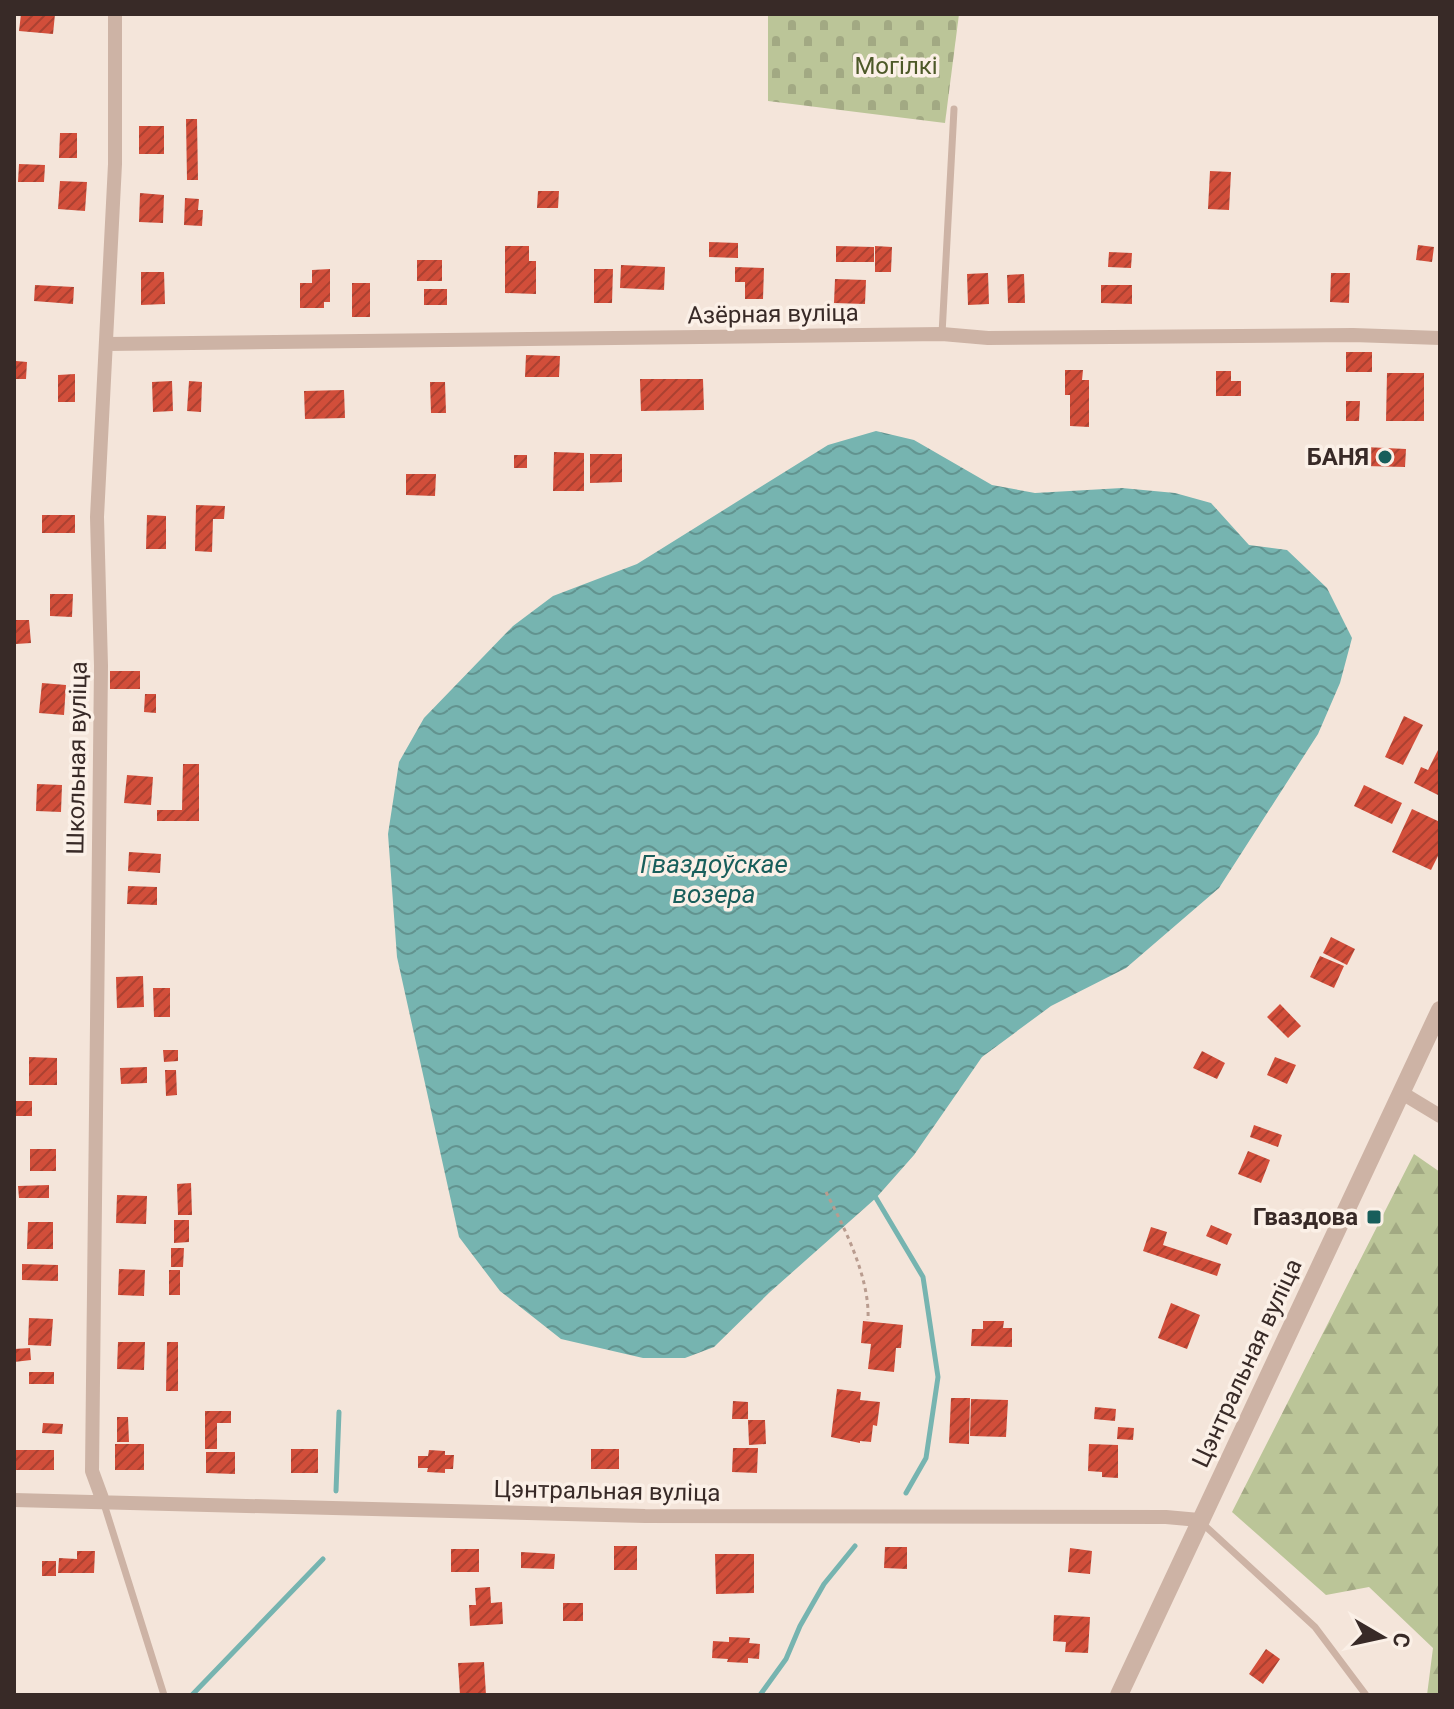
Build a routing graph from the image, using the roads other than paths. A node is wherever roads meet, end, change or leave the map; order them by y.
1 (115, 14) edge
2 (954, 109) dead end
3 (942, 334) junction
4 (1440, 338) edge
5 (107, 344) junction
6 (1439, 1016) edge
7 (1402, 1093) junction
8 (1440, 1116) edge
9 (14, 1500) edge
10 (103, 1501) junction
11 (1199, 1520) junction
12 (164, 1695) edge
13 (1119, 1695) edge
14 (1366, 1695) edge

1 - 5 street, Школьная вуліца
2 - 3 lane
3 - 4 street, Азёрная вуліца
3 - 5 street, Азёрная вуліца
5 - 10 street, Школьная вуліца
6 - 7 street, Цэнтральная вуліца
7 - 8 street
7 - 11 street, Цэнтральная вуліца
9 - 10 street, Цэнтральная вуліца
10 - 11 street, Цэнтральная вуліца
10 - 12 lane
11 - 13 street, Цэнтральная вуліца
11 - 14 lane

